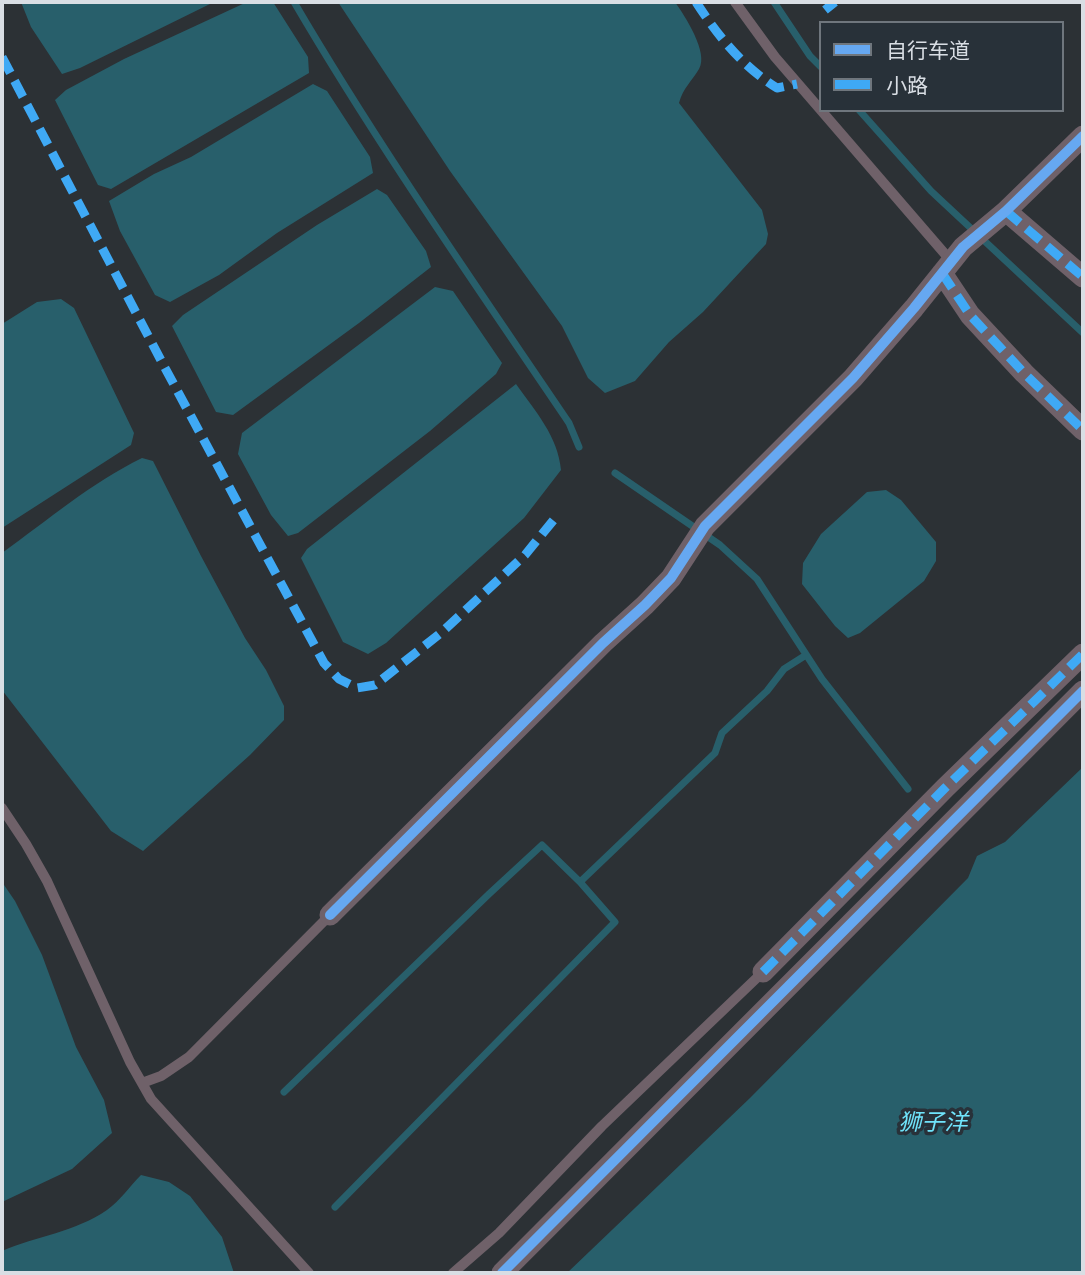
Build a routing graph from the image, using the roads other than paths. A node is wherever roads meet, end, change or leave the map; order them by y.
1 (735, 2) edge
2 (819, 108) edge
3 (822, 112) edge
4 (1083, 136) edge
5 (997, 218) junction
6 (952, 260) junction
7 (1083, 277) edge
8 (1083, 430) edge
9 (1083, 654) edge
10 (1083, 691) edge
11 (2, 808) edge
12 (330, 915) joint
13 (764, 972) joint
14 (142, 1083) junction
15 (309, 1273) edge
16 (453, 1273) edge
17 (502, 1273) edge

1 - 2 lane
3 - 6 lane
4 - 5 street
5 - 6 street
5 - 7 street
6 - 8 street
6 - 12 street
9 - 13 street
10 - 17 street
11 - 14 lane
12 - 14 lane
13 - 16 lane
14 - 15 lane

